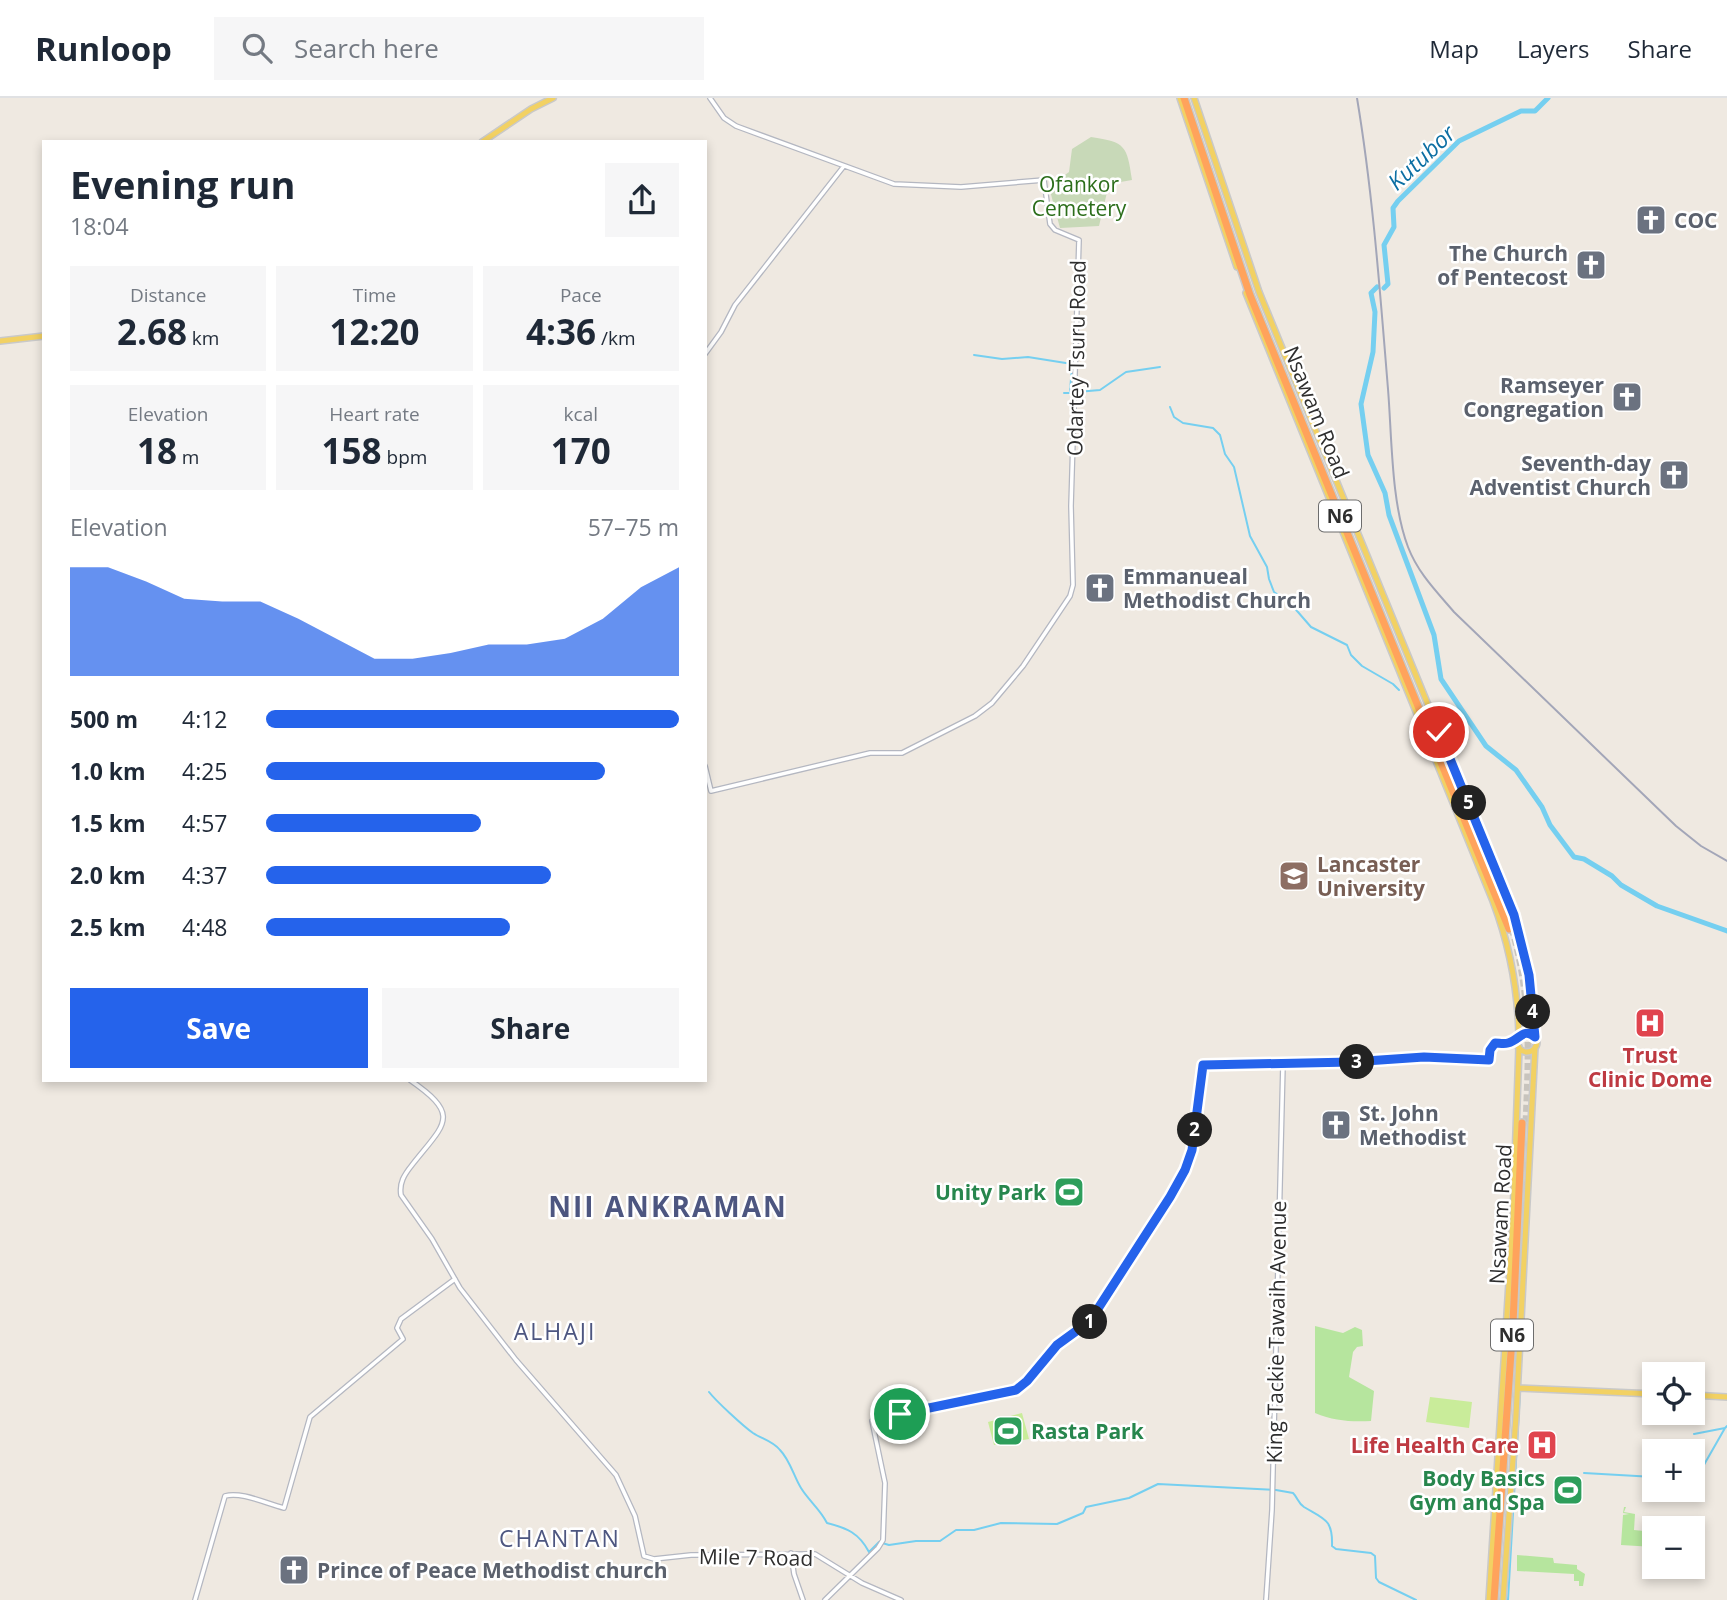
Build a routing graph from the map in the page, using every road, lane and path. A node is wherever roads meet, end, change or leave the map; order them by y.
1 (553, 98) edge
2 (710, 98) edge
3 (1184, 98) edge
4 (1194, 98) edge
5 (485, 140) edge
6 (844, 166) junction
7 (42, 336) edge
8 (0, 341) edge
9 (707, 351) edge
10 (707, 774) edge
11 (1511, 929) tunnel mouth
12 (1519, 1037) junction
13 (1535, 1037) junction
14 (1508, 1043) junction
15 (1518, 1046) junction
16 (1535, 1047) junction
17 (1283, 1064) junction
18 (413, 1082) edge
19 (1524, 1124) tunnel mouth
20 (455, 1279) junction
21 (1518, 1388) junction
22 (1642, 1393) edge
23 (1705, 1396) edge
24 (1727, 1397) edge
25 (791, 1553) junction
26 (850, 1576) junction
27 (195, 1600) edge
28 (803, 1600) edge
29 (825, 1600) edge
30 (901, 1600) edge
31 (1266, 1600) edge
32 (1496, 1600) edge

1 - 5 main road
2 - 6 street, Odartey Tsuru Road
3 - 11 highway, Nsawam Road / N6
3 - 12 main road
4 - 13 main road
6 - 9 street
6 - 10 street, Odartey Tsuru Road
7 - 8 main road
12 - 13 main road
12 - 14 street
12 - 15 main road
13 - 16 main road
14 - 15 street
14 - 17 street
15 - 16 main road
15 - 32 main road
16 - 21 main road
17 - 26 street
17 - 31 street, King Tackie Tawaih Avenue
18 - 20 street
19 - 32 highway, Nsawam Road / N6
20 - 25 street, Mile 7 Road
20 - 27 street
21 - 22 main road
21 - 32 main road
23 - 24 main road
25 - 26 street, Mile 7 Road
25 - 28 street
26 - 29 street
26 - 30 street, Mile 7 Road

